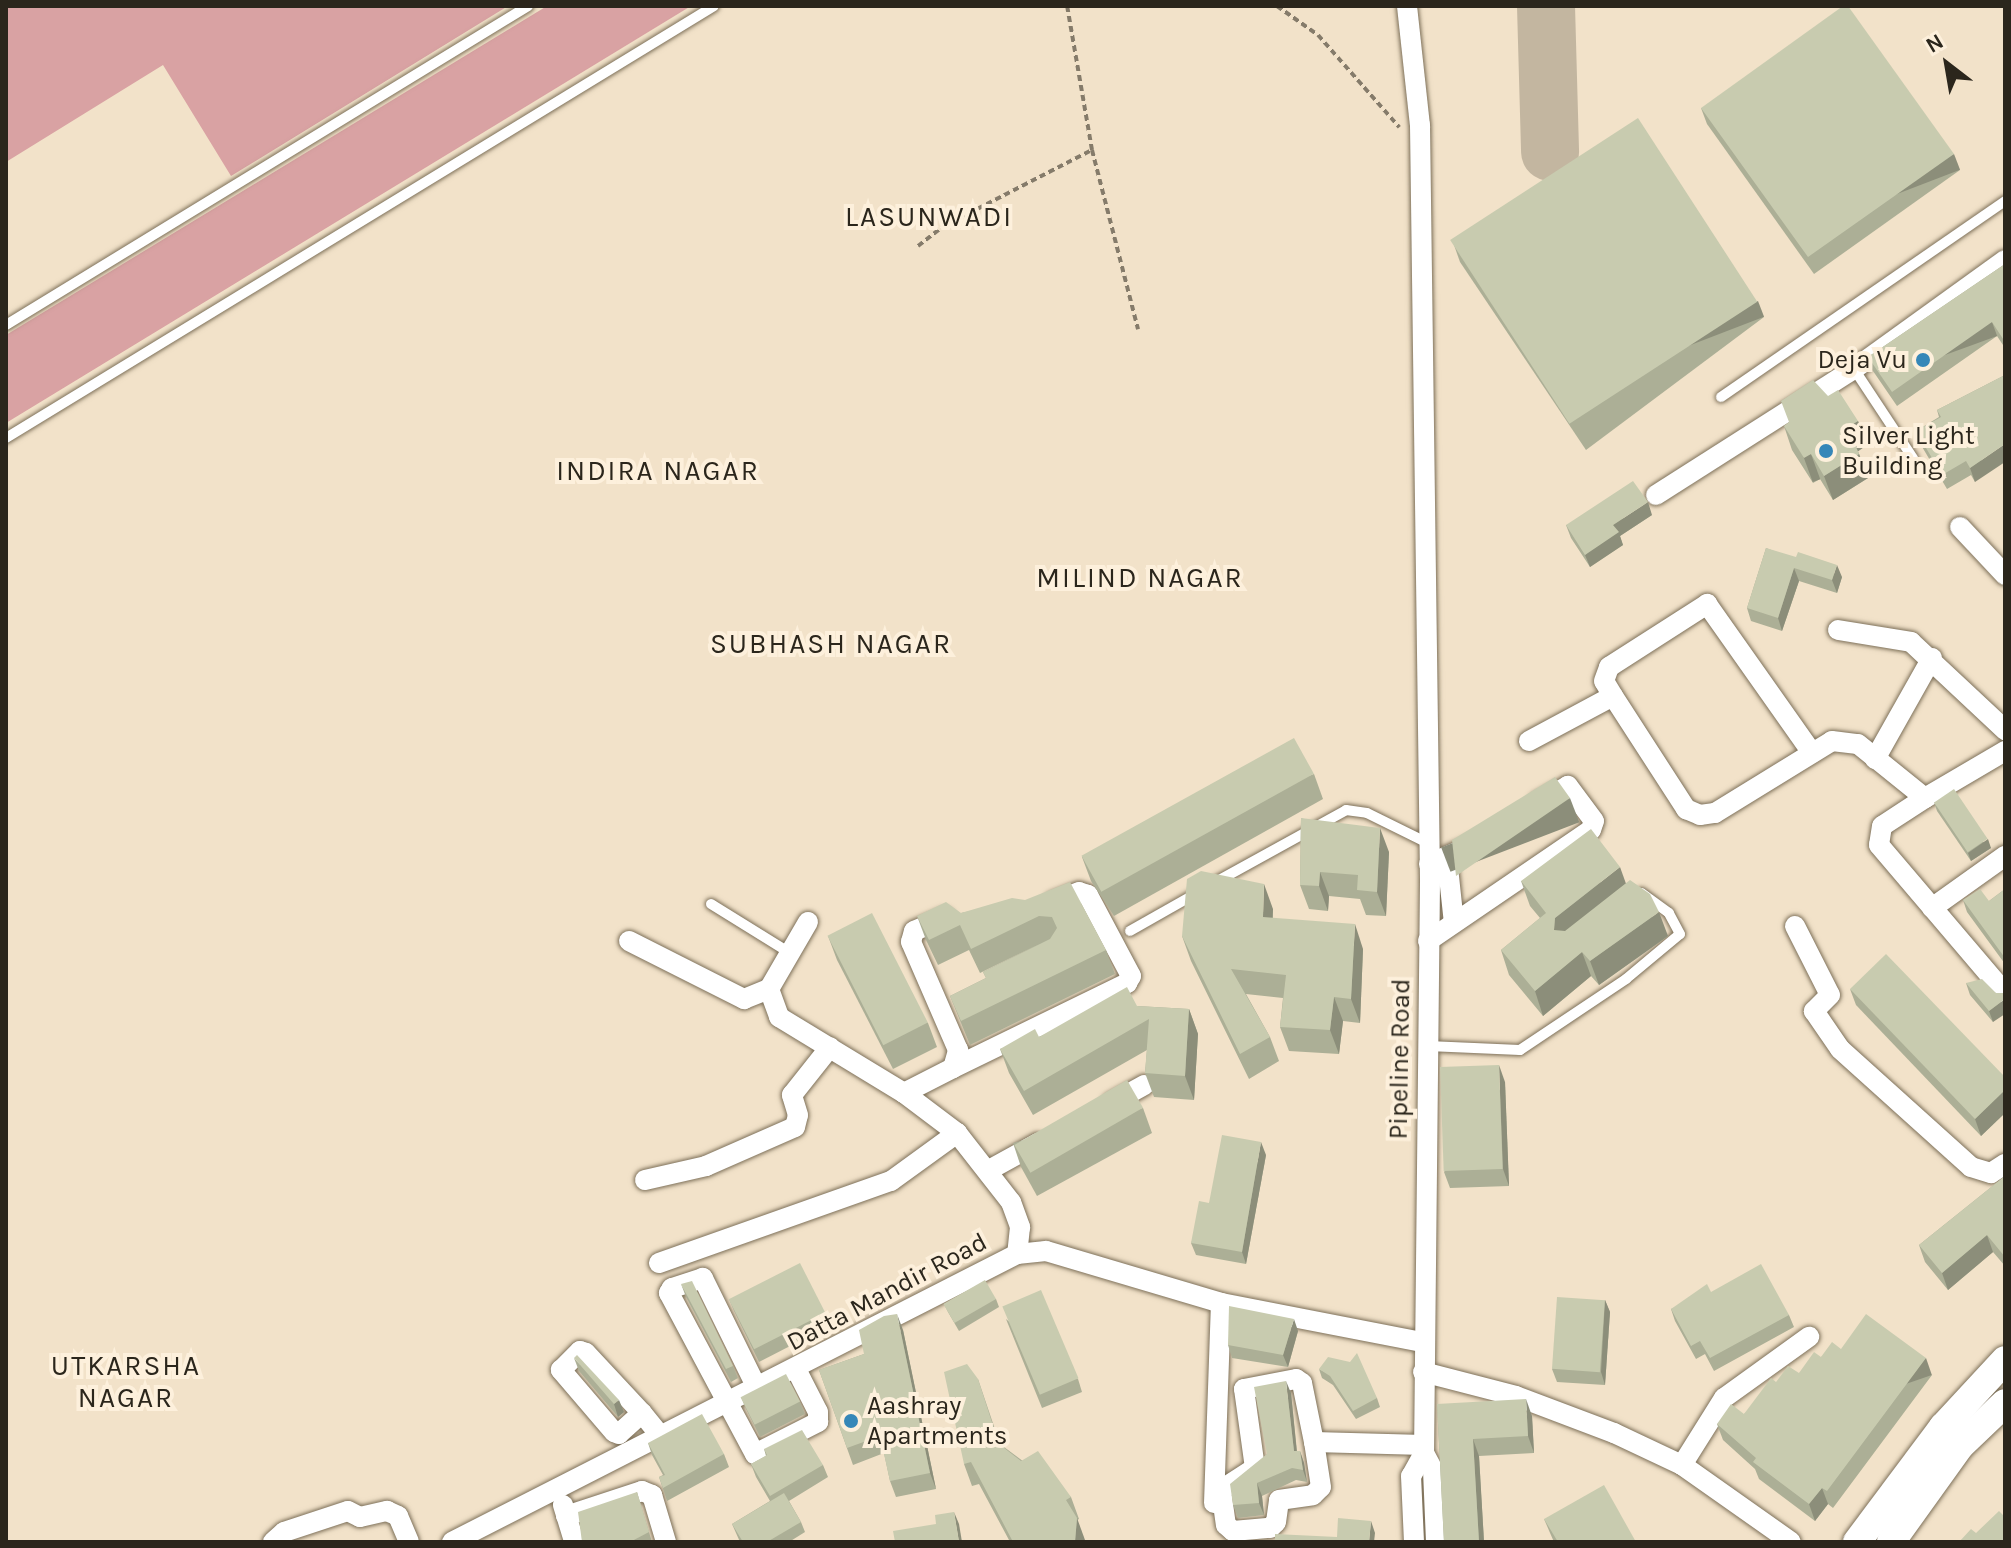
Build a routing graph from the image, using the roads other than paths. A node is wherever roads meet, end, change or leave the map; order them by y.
1 (528, 6) edge
2 (714, 6) edge
3 (1407, 6) edge
4 (2005, 201) edge
5 (2005, 260) edge
6 (6, 325) edge
7 (1854, 369) junction
8 (1721, 397) dead end
9 (6, 438) edge
10 (1913, 458) dead end
11 (1656, 495) dead end
12 (1960, 527) dead end
13 (2005, 575) edge
14 (1838, 630) dead end
15 (1932, 658) junction
16 (1613, 696) junction
17 (2005, 730) edge
18 (1529, 741) dead end
19 (2005, 751) edge
20 (1812, 753) junction
21 (1875, 759) junction
22 (1925, 798) junction
23 (1515, 818) edge
24 (1492, 834) edge
25 (2005, 856) edge
26 (1437, 864) junction
27 (1634, 894) edge
28 (711, 904) dead end
29 (1932, 908) junction
30 (1029, 912) edge
31 (970, 918) edge
32 (808, 922) dead end
33 (1454, 923) junction
34 (1795, 926) dead end
35 (1130, 931) dead end
36 (629, 941) dead end
37 (1428, 941) junction
38 (790, 953) junction
39 (769, 989) junction
40 (2005, 993) edge
41 (1426, 1046) junction
42 (830, 1047) junction
43 (953, 1068) junction
44 (1144, 1085) edge
45 (904, 1093) junction
46 (1089, 1115) edge
47 (1061, 1130) edge
48 (957, 1133) junction
49 (2005, 1164) edge
50 (989, 1170) junction
51 (645, 1180) dead end
52 (1017, 1254) junction
53 (659, 1263) dead end
54 (1221, 1303) junction
55 (1809, 1337) dead end
56 (1422, 1342) junction
57 (2005, 1360) edge
58 (796, 1369) junction
59 (1423, 1372) junction
60 (754, 1382) junction
61 (723, 1398) junction
62 (2005, 1403) edge
63 (642, 1413) dead end
64 (662, 1438) junction
65 (1314, 1442) junction
66 (1424, 1449) junction
67 (1682, 1465) junction
68 (554, 1492) junction
69 (566, 1516) junction
70 (1213, 1529) dead end
71 (273, 1542) edge
72 (409, 1542) edge
73 (452, 1542) edge
74 (564, 1542) edge
75 (574, 1542) edge
76 (666, 1542) edge
77 (1414, 1542) edge
78 (1436, 1542) edge
79 (1791, 1542) edge
80 (1857, 1542) edge
81 (1891, 1542) edge

1 - 6 lane
2 - 9 lane
3 - 26 street, Pipeline Road
4 - 8 lane
5 - 7 street
7 - 10 lane
7 - 11 street
12 - 13 street
14 - 15 street
15 - 17 street
15 - 21 street
16 - 18 street
16 - 20 street
16 - 20 street
19 - 22 street
20 - 21 street
21 - 22 street
22 - 29 street
23 - 33 street
24 - 26 street
25 - 29 street
26 - 33 street
26 - 35 lane
26 - 37 street, Pipeline Road
27 - 41 lane
28 - 38 lane
29 - 40 street
30 - 43 street
31 - 43 street
32 - 38 street
33 - 37 street
34 - 49 street
36 - 39 street
37 - 41 street, Pipeline Road
38 - 39 street
39 - 42 street
41 - 56 street, Pipeline Road
42 - 45 street
42 - 51 street
43 - 45 street
44 - 46 street
45 - 48 street
47 - 50 street
48 - 50 street
48 - 53 street
50 - 52 street
52 - 54 street, Datta Mandir Road
52 - 58 street, Datta Mandir Road
54 - 56 street, Datta Mandir Road
54 - 70 street
55 - 67 street
56 - 59 street, Pipeline Road
57 - 80 main road
58 - 60 street, Datta Mandir Road
58 - 61 street
59 - 66 street, Pipeline Road
59 - 67 street
60 - 61 street, Datta Mandir Road
60 - 61 street
61 - 64 street, Datta Mandir Road
62 - 81 main road
63 - 64 street
64 - 68 street, Datta Mandir Road
65 - 65 street
65 - 66 street
66 - 77 street, Pipeline Road
66 - 78 street, Pipeline Road
67 - 79 street
68 - 69 street
68 - 73 street, Datta Mandir Road
68 - 74 street
69 - 75 street
69 - 76 street
71 - 72 street

